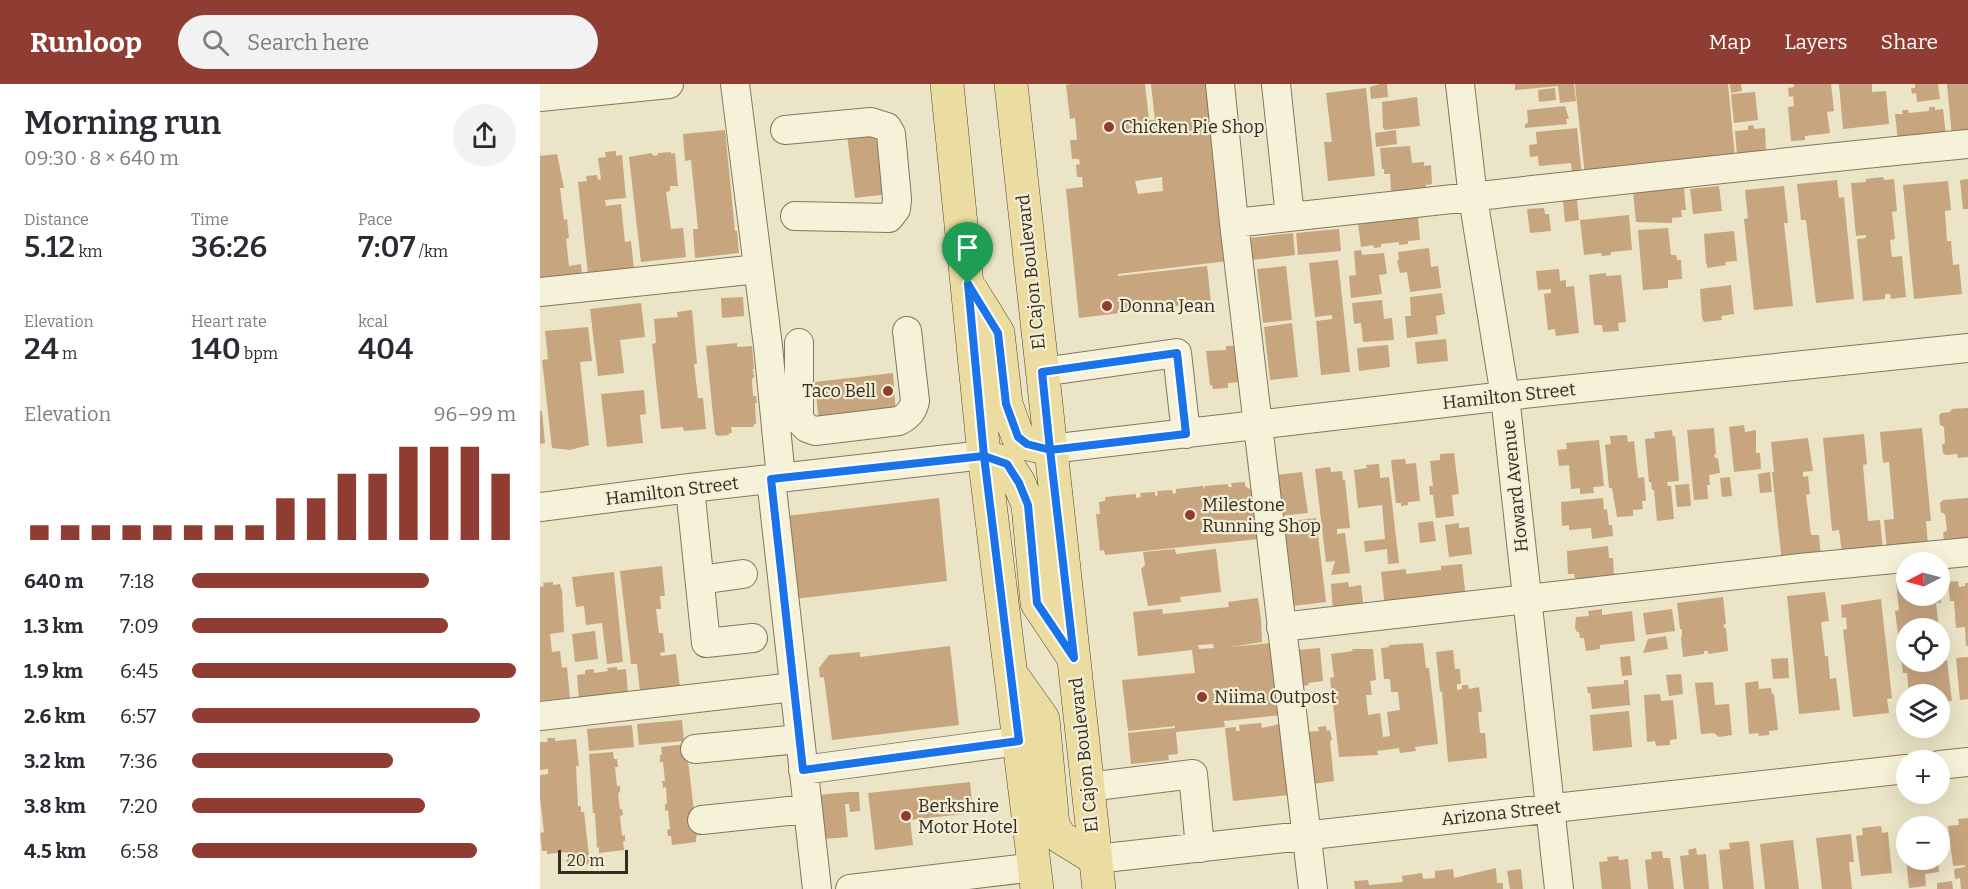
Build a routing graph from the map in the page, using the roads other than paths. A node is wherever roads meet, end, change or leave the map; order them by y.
1 (669, 84) edge
2 (735, 84) edge
3 (947, 84) edge
4 (1011, 84) edge
5 (1220, 84) edge
6 (1276, 84) edge
7 (1460, 84) edge
8 (540, 97) edge
9 (785, 130) dead end
10 (1968, 144) edge
11 (1473, 198) junction
12 (795, 216) dead end
13 (1290, 217) junction
14 (1234, 223) junction
15 (758, 269) junction
16 (968, 284) junction
17 (540, 292) edge
18 (907, 331) dead end
19 (768, 346) junction
20 (1968, 348) edge
21 (1042, 372) junction
22 (1505, 396) junction
23 (1258, 425) junction
24 (1186, 434) junction
25 (1050, 450) junction
26 (984, 456) junction
27 (776, 478) junction
28 (690, 488) junction
29 (540, 507) edge
30 (1968, 552) edge
31 (743, 574) dead end
32 (700, 580) junction
33 (1527, 600) junction
34 (1281, 627) junction
35 (753, 638) dead end
36 (1074, 658) junction
37 (1011, 674) junction
38 (794, 687) junction
39 (540, 716) edge
40 (800, 739) junction
41 (1019, 741) junction
42 (695, 749) dead end
43 (1968, 762) edge
44 (1950, 764) edge
45 (803, 770) junction
46 (1896, 770) edge
47 (1088, 787) junction
48 (1550, 807) junction
49 (807, 808) junction
50 (702, 820) dead end
51 (1308, 835) junction
52 (1200, 848) junction
53 (1098, 874) edge
54 (1036, 878) edge
55 (817, 889) edge
56 (850, 889) edge
57 (1062, 889) edge
58 (1313, 889) edge
59 (1559, 889) edge

1 - 8 street
2 - 15 street
3 - 16 main road
4 - 21 main road, El Cajon Boulevard
5 - 14 street
6 - 13 street
7 - 11 street, Howard Avenue
9 - 12 street
10 - 11 street
11 - 13 street
11 - 22 street, Howard Avenue
13 - 14 street
14 - 23 street
15 - 17 street
15 - 19 street
16 - 25 main road
16 - 26 main road
18 - 19 street
19 - 27 street
20 - 22 street, Hamilton Street
21 - 24 street
21 - 25 main road, El Cajon Boulevard
22 - 23 street, Hamilton Street
22 - 33 street, Howard Avenue
23 - 24 street, Hamilton Street
23 - 34 street
24 - 25 street, Hamilton Street
25 - 36 main road, El Cajon Boulevard
26 - 27 street, Hamilton Street
26 - 36 main road
26 - 37 main road
27 - 28 street, Hamilton Street
27 - 38 street
28 - 29 street, Hamilton Street
28 - 32 street
30 - 33 street
31 - 32 street
32 - 35 street
33 - 34 street
33 - 48 street, Howard Avenue
34 - 51 street
36 - 47 main road, El Cajon Boulevard
37 - 41 main road
37 - 53 main road
38 - 39 street
38 - 40 street
40 - 42 street
40 - 45 street
41 - 45 street
41 - 54 main road
43 - 44 street
45 - 49 street
46 - 48 street, Arizona Street
47 - 52 street
47 - 53 main road, El Cajon Boulevard
48 - 51 street, Arizona Street
48 - 59 street, Howard Avenue
49 - 50 street
49 - 55 street
51 - 52 street, Arizona Street
51 - 58 street
52 - 53 street, Arizona Street
54 - 56 street
54 - 57 main road

